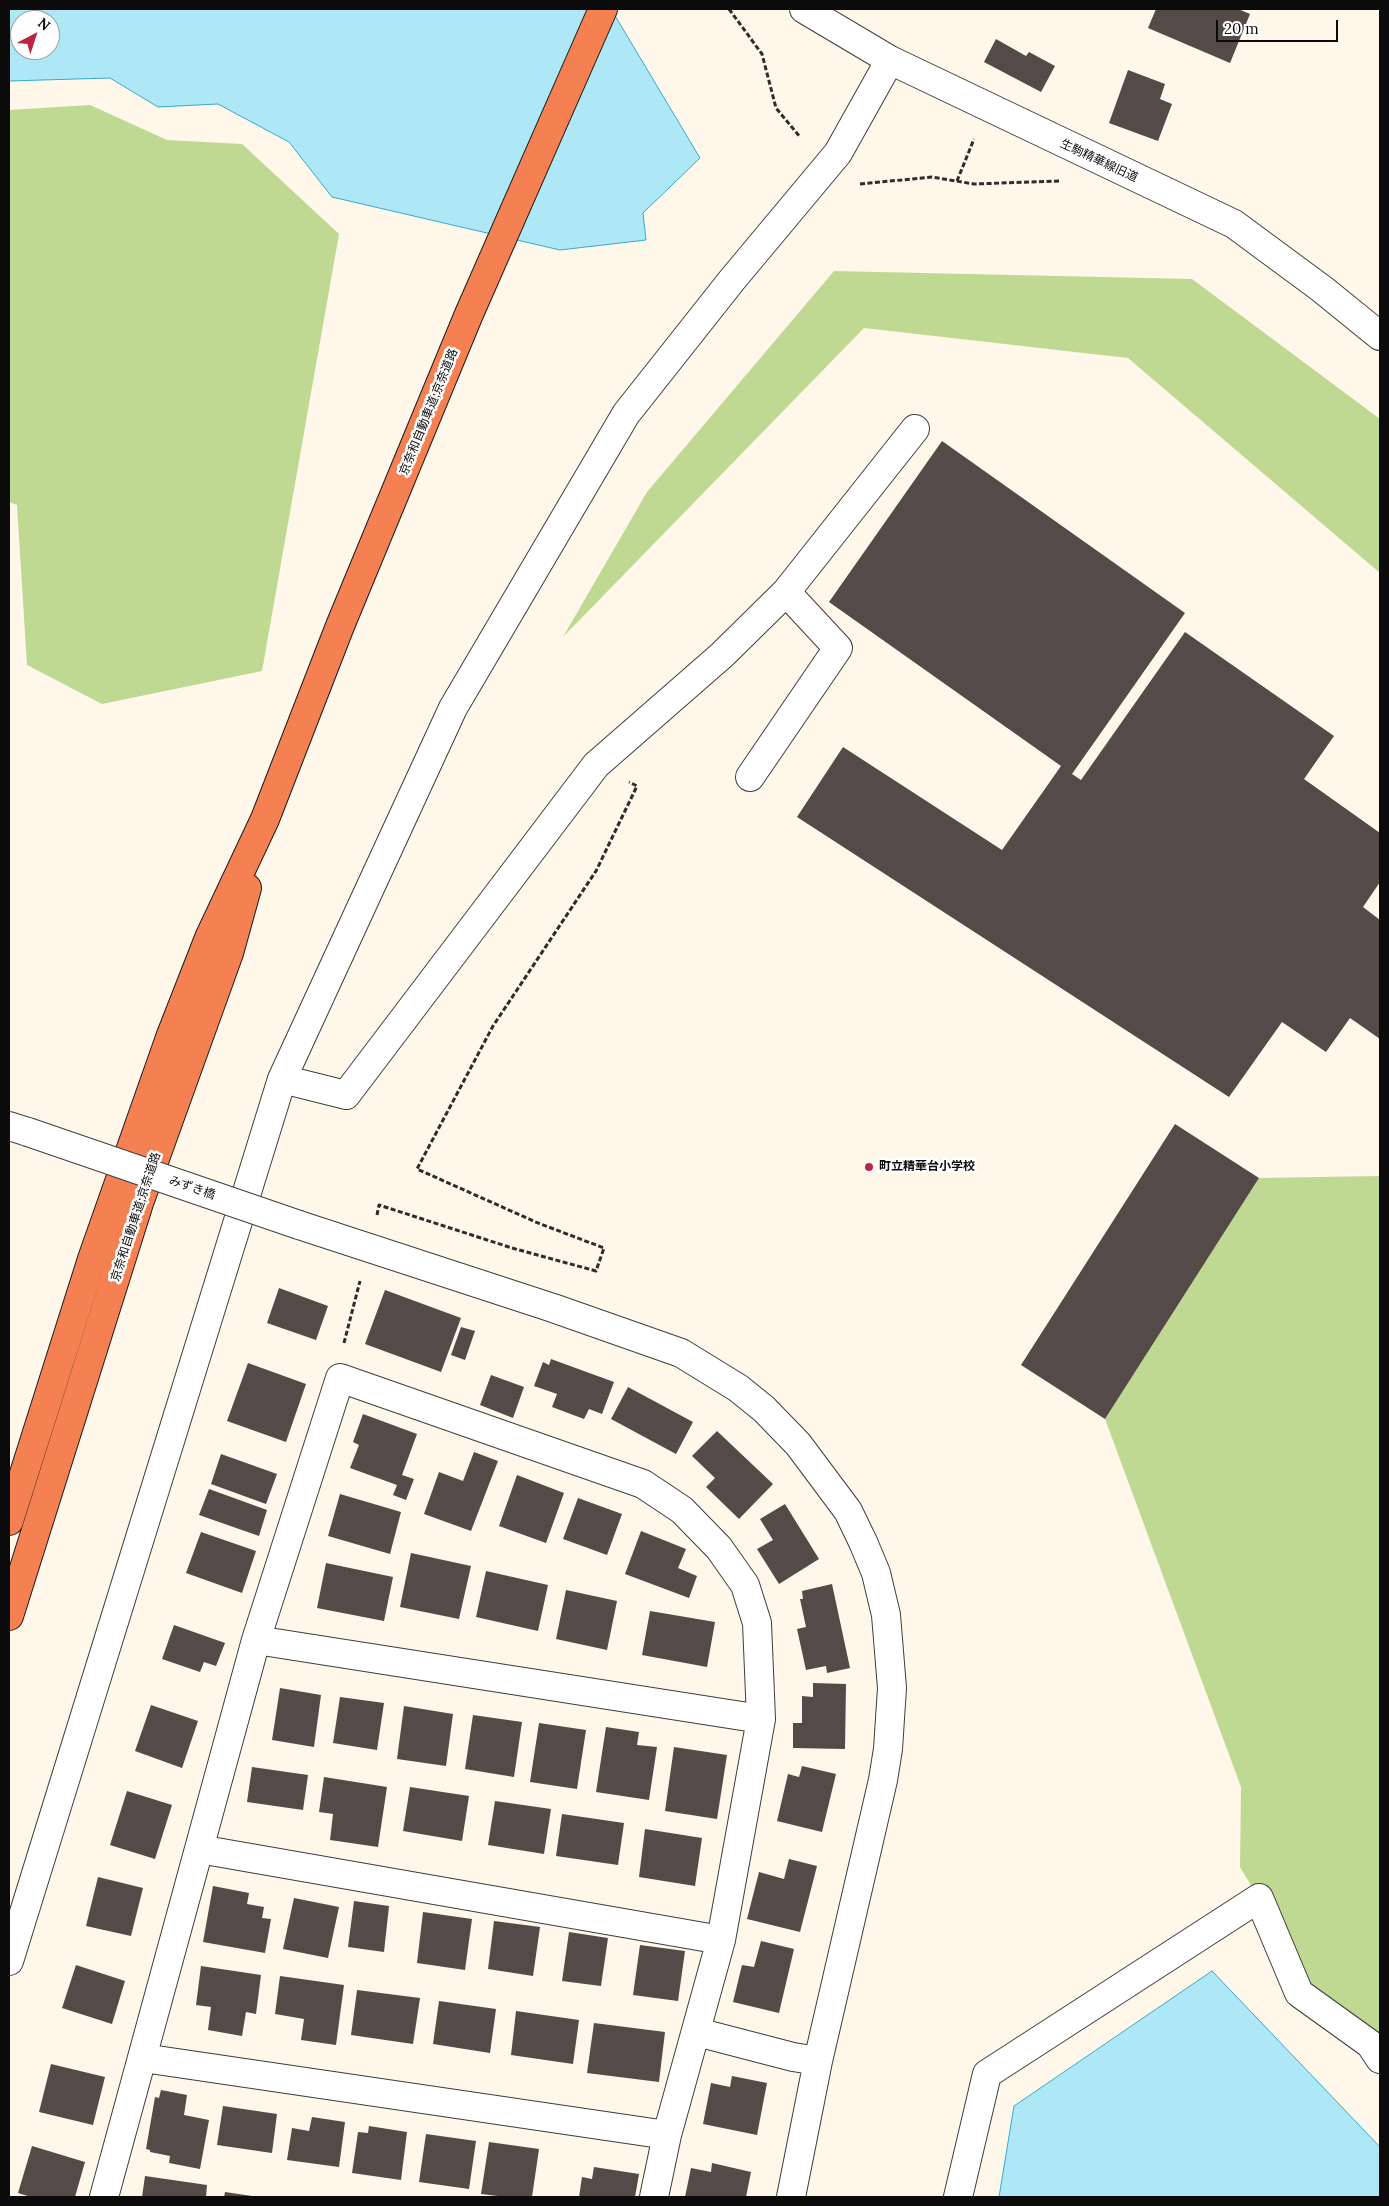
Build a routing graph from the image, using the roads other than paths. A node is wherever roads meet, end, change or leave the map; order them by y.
1 (603, 9) edge
2 (804, 9) edge
3 (890, 60) junction
4 (1380, 336) edge
5 (915, 429) dead end
6 (786, 592) junction
7 (750, 777) dead end
8 (265, 819) junction
9 (282, 1079) junction
10 (18, 1129) edge
11 (9, 1521) edge
12 (9, 1616) edge
13 (256, 1640) junction
14 (761, 1719) junction
15 (199, 1849) junction
16 (721, 1940) junction
17 (9, 1961) edge
18 (697, 2032) junction
19 (143, 2058) junction
20 (1380, 2059) edge
21 (818, 2061) junction
22 (667, 2135) junction
23 (104, 2197) edge
24 (654, 2197) edge
25 (791, 2197) edge
26 (958, 2197) edge

1 - 8 highway, 京奈和自動車道;京奈道路
2 - 3 street, 生駒精華線旧道
3 - 4 street, 生駒精華線旧道
3 - 9 street
5 - 6 street
6 - 7 street
6 - 9 street
8 - 11 highway, 京奈和自動車道;京奈道路
8 - 12 highway, 京奈和自動車道;京奈道路
9 - 17 street
10 - 21 street, みずき橋, bridge
13 - 14 street
13 - 14 street
13 - 15 street
14 - 16 street
15 - 16 street
15 - 19 street
16 - 18 street
18 - 21 street
18 - 22 street
19 - 22 street
19 - 23 street
20 - 26 street
21 - 25 street, みずき橋
22 - 24 street

